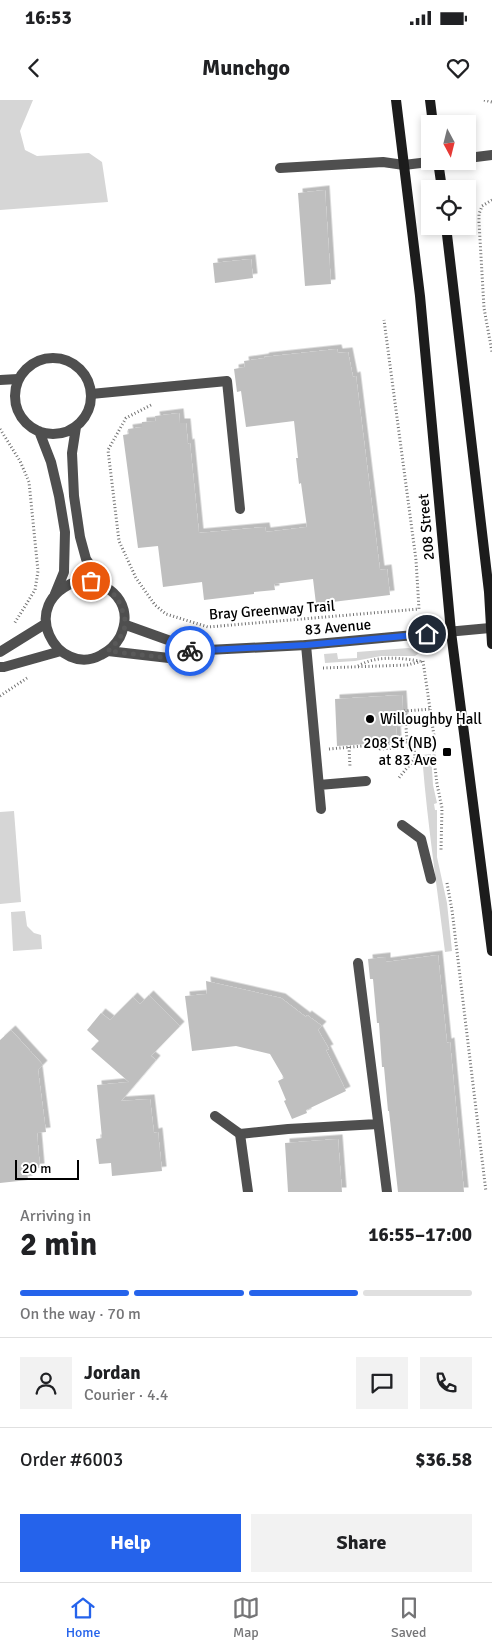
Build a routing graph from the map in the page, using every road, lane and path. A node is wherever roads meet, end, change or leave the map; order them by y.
1 (396, 100) edge
2 (430, 100) edge
3 (484, 100) edge
4 (492, 102) edge
5 (432, 115) edge
6 (492, 154) edge
7 (476, 157) edge
8 (421, 163) edge
9 (404, 165) junction
10 (280, 168) dead end
11 (492, 200) edge
12 (447, 235) edge
13 (384, 320) dead end
14 (492, 352) edge
15 (18, 378) junction
16 (0, 380) edge
17 (91, 394) junction
18 (126, 418) dead end
19 (76, 427) junction
20 (0, 429) edge
21 (39, 431) junction
22 (240, 509) dead end
23 (104, 585) junction
24 (55, 594) junction
25 (45, 624) junction
26 (126, 625) junction
27 (7, 628) dead end
28 (490, 628) junction
29 (451, 632) junction
30 (492, 644) edge
31 (306, 645) junction
32 (61, 651) junction
33 (108, 651) junction
34 (188, 651) junction
35 (0, 652) edge
36 (423, 661) junction
37 (357, 666) junction
38 (0, 667) edge
39 (309, 669) junction
40 (34, 673) dead end
41 (0, 696) edge
42 (431, 709) junction
43 (326, 740) dead end
44 (379, 745) junction
45 (349, 747) junction
46 (351, 772) dead end
47 (398, 779) dead end
48 (366, 781) dead end
49 (318, 785) junction
50 (321, 809) dead end
51 (402, 825) dead end
52 (441, 858) dead end
53 (445, 875) dead end
54 (431, 879) dead end
55 (492, 951) edge
56 (358, 963) dead end
57 (215, 1116) dead end
58 (378, 1124) junction
59 (240, 1134) junction
60 (248, 1192) edge
61 (387, 1192) edge
62 (486, 1192) edge

1 - 9 main road, 208 Street
2 - 5 main road
3 - 4 path
6 - 7 street
8 - 9 street
9 - 10 street
9 - 29 main road, 208 Street
11 - 14 path
12 - 28 main road
13 - 18 path, Bray Greenway Trail
15 - 16 street
15 - 17 street
15 - 21 street
17 - 19 street
17 - 22 street
19 - 21 street
19 - 23 street
20 - 27 path
21 - 24 street
23 - 24 street
23 - 26 street
24 - 25 street
25 - 32 street
25 - 35 street
26 - 33 street
26 - 34 street
28 - 29 street, 83 Avenue
28 - 30 main road
29 - 31 street, 83 Avenue
29 - 55 main road, 208 Street
31 - 34 street, 83 Avenue
31 - 39 street
32 - 33 street
32 - 38 street
33 - 34 street, 83 Avenue
36 - 37 path
36 - 37 path
36 - 42 path
37 - 39 path
39 - 49 street
40 - 41 path
42 - 44 path
42 - 52 path
43 - 45 path
44 - 45 path
44 - 47 path
45 - 46 path
48 - 49 street
49 - 50 street
51 - 54 street
53 - 62 path
56 - 58 street
57 - 59 street
58 - 59 street
58 - 61 street
59 - 60 street

